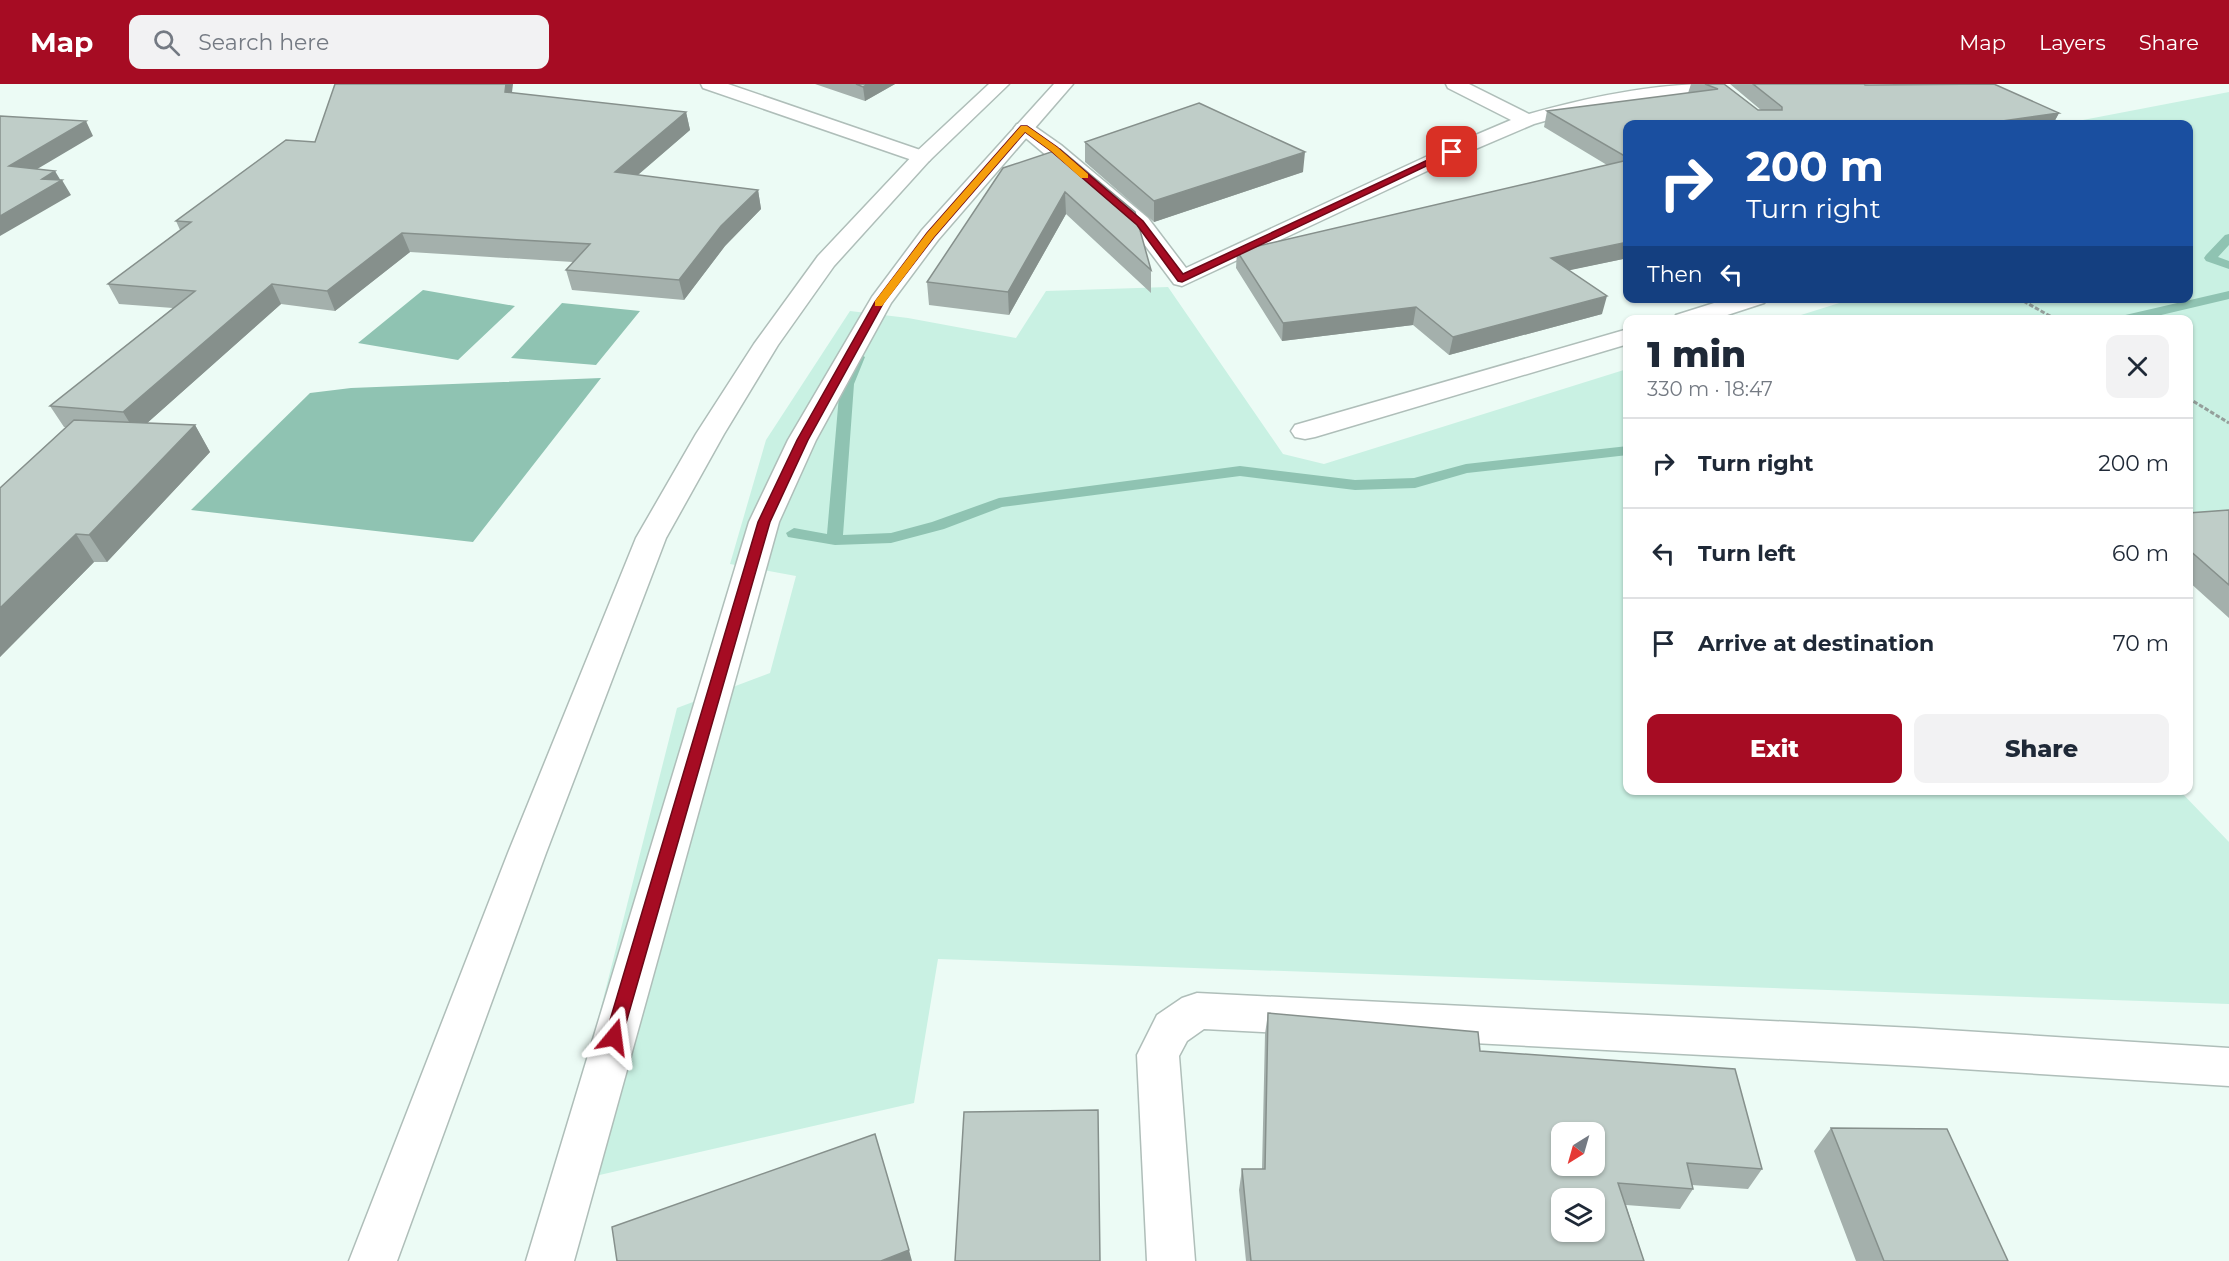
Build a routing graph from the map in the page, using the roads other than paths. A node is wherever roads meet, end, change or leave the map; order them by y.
1 (710, 84) edge
2 (1000, 84) edge
3 (1064, 84) edge
4 (1455, 84) edge
5 (1713, 86) edge
6 (1527, 120) junction
7 (1024, 128) junction
8 (922, 158) junction
9 (1740, 303) edge
10 (1701, 315) edge
11 (1623, 337) edge
12 (1305, 431) dead end
13 (2229, 1067) edge
14 (373, 1261) edge
15 (550, 1261) edge
16 (1171, 1261) edge

1 - 8 main road
2 - 8 main road
3 - 7 main road
4 - 6 main road
5 - 6 main road
6 - 7 main road
7 - 15 main road
8 - 14 main road
9 - 10 main road
11 - 12 main road
13 - 16 main road

